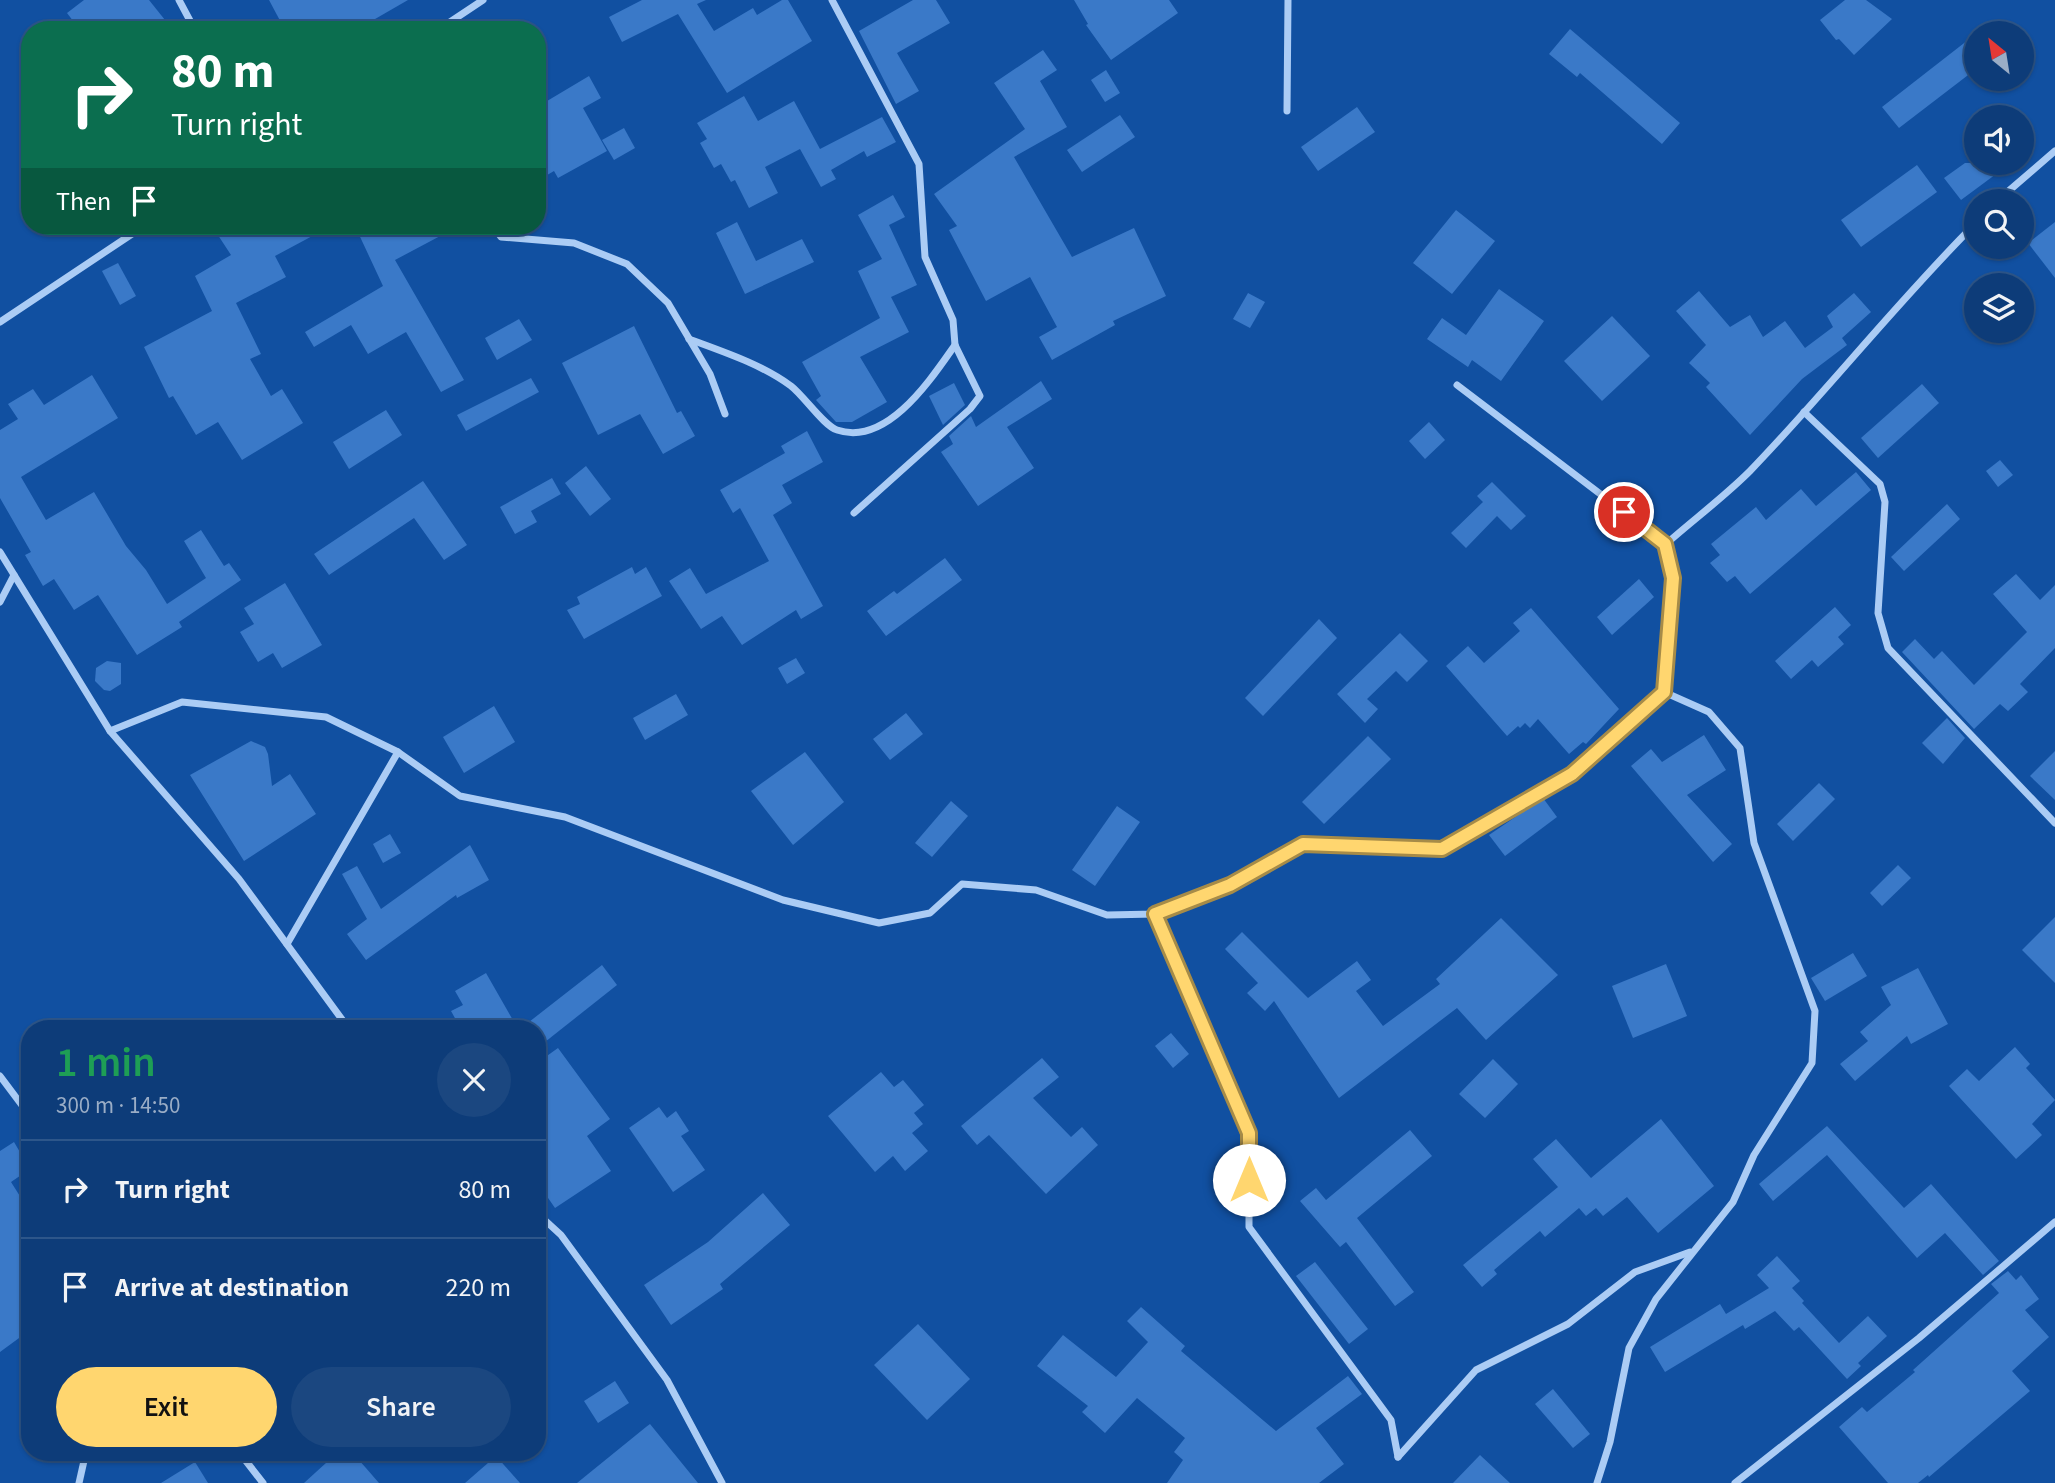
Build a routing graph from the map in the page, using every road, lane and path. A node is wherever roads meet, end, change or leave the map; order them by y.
1 (179, 0) edge
2 (483, 0) edge
3 (832, 0) edge
4 (1288, 0) edge
5 (190, 21) edge
6 (452, 21) edge
7 (1287, 111) dead end
8 (2055, 151) edge
9 (2011, 189) edge
10 (130, 235) edge
11 (500, 235) edge
12 (1964, 235) edge
13 (0, 322) edge
14 (690, 339) junction
15 (955, 345) junction
16 (1457, 385) dead end
17 (1804, 412) junction
18 (724, 414) dead end
19 (854, 513) dead end
20 (1665, 544) junction
21 (0, 552) edge
22 (14, 575) junction
23 (0, 602) edge
24 (1664, 692) junction
25 (110, 731) junction
26 (398, 752) junction
27 (2055, 823) edge
28 (1155, 914) junction
29 (287, 944) junction
30 (342, 1020) edge
31 (0, 1076) edge
32 (21, 1104) edge
33 (546, 1222) edge
34 (2055, 1222) edge
35 (1690, 1252) junction
36 (84, 1461) edge
37 (246, 1461) edge
38 (79, 1483) edge
39 (263, 1483) edge
40 (722, 1483) edge
41 (1597, 1483) edge
42 (1735, 1483) edge

1 - 5 street
2 - 6 street
3 - 15 street
4 - 7 street
8 - 9 street
10 - 13 street
11 - 14 street
12 - 17 street
14 - 15 street
14 - 18 street
15 - 19 street
16 - 20 street
17 - 20 street
17 - 27 street
20 - 24 street
21 - 22 street
22 - 23 street
22 - 25 street
24 - 28 street
24 - 35 street
25 - 26 street
25 - 29 street
26 - 28 street
26 - 29 street
28 - 35 street
29 - 30 street
31 - 32 street
33 - 40 street
34 - 42 street
35 - 41 street
36 - 38 street
37 - 39 street

